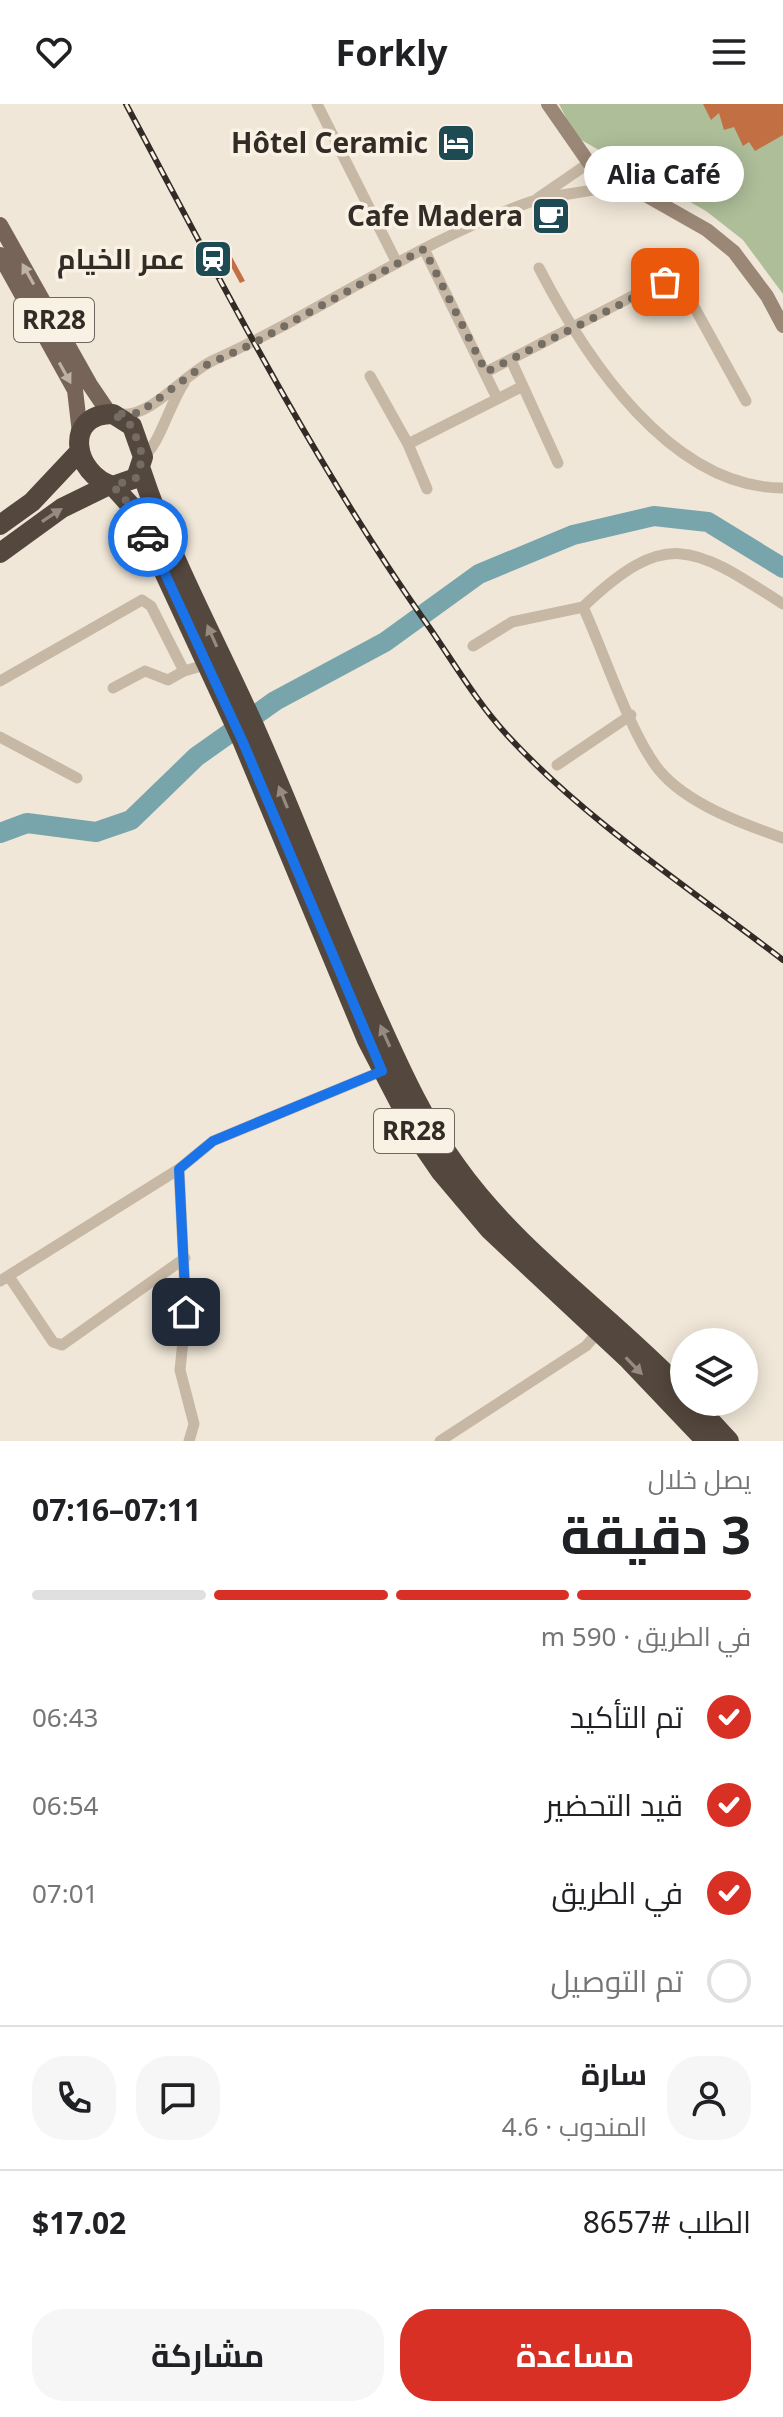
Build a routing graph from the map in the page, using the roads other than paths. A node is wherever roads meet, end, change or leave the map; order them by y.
1 (317, 104) edge
2 (548, 104) edge
3 (589, 163) junction
4 (626, 184) junction
5 (535, 201) junction
6 (0, 225) edge
7 (424, 249) junction
8 (397, 263) junction
9 (2, 264) edge
10 (539, 268) dead end
11 (783, 326) edge
12 (570, 328) junction
13 (511, 360) junction
14 (486, 372) junction
15 (189, 376) junction
16 (370, 376) dead end
17 (521, 387) junction
18 (497, 398) junction
19 (746, 401) dead end
20 (111, 413) junction
21 (80, 442) junction
22 (408, 444) junction
23 (142, 463) junction
24 (558, 463) dead end
25 (111, 486) junction
26 (783, 488) edge
27 (427, 489) dead end
28 (0, 525) edge
29 (0, 553) edge
30 (783, 604) edge
31 (583, 607) junction
32 (473, 646) dead end
33 (205, 665) junction
34 (184, 671) junction
35 (0, 681) edge
36 (113, 688) dead end
37 (237, 711) junction
38 (631, 715) junction
39 (0, 737) edge
40 (557, 765) dead end
41 (77, 778) dead end
42 (783, 838) edge
43 (390, 1068) junction
44 (179, 1169) junction
45 (185, 1258) junction
46 (5, 1280) edge
47 (604, 1326) junction
48 (670, 1380) edge
49 (706, 1416) edge
50 (189, 1441) edge
51 (440, 1441) edge
52 (706, 1441) edge
53 (729, 1441) edge

1 - 8 street
2 - 3 street
3 - 4 street
3 - 5 street
4 - 5 street
4 - 11 street
5 - 7 street
20 -> 6 main road, RR28
7 - 8 street
7 - 14 street
8 - 15 street
9 -> 21 main road, RR28
10 - 12 street
12 - 13 street
12 - 19 street
12 - 26 street
13 - 14 street
13 - 17 street
14 - 18 street
15 - 20 street
15 - 23 street
16 - 22 street
17 - 18 street
17 - 24 street
18 - 22 street
20 - 21 highway
20 - 23 highway, RR28
21 - 25 highway, RR28
21 - 28 highway
22 - 27 street
23 - 25 highway
37 -> 23 highway, RR28
29 -> 25 highway
25 - 33 highway, RR28
30 - 31 street
31 - 32 street
31 - 38 street
33 - 34 street
33 - 37 highway, RR28
34 - 35 street
34 - 36 street
37 - 43 highway, RR28
38 - 40 street
38 - 42 street
39 - 41 street
43 - 44 street
43 - 47 highway, RR28
44 - 45 street
44 - 46 street
45 - 46 street
45 - 50 street
47 - 48 highway, RR28
47 - 51 street
47 -> 52 highway, RR28
49 - 53 highway

